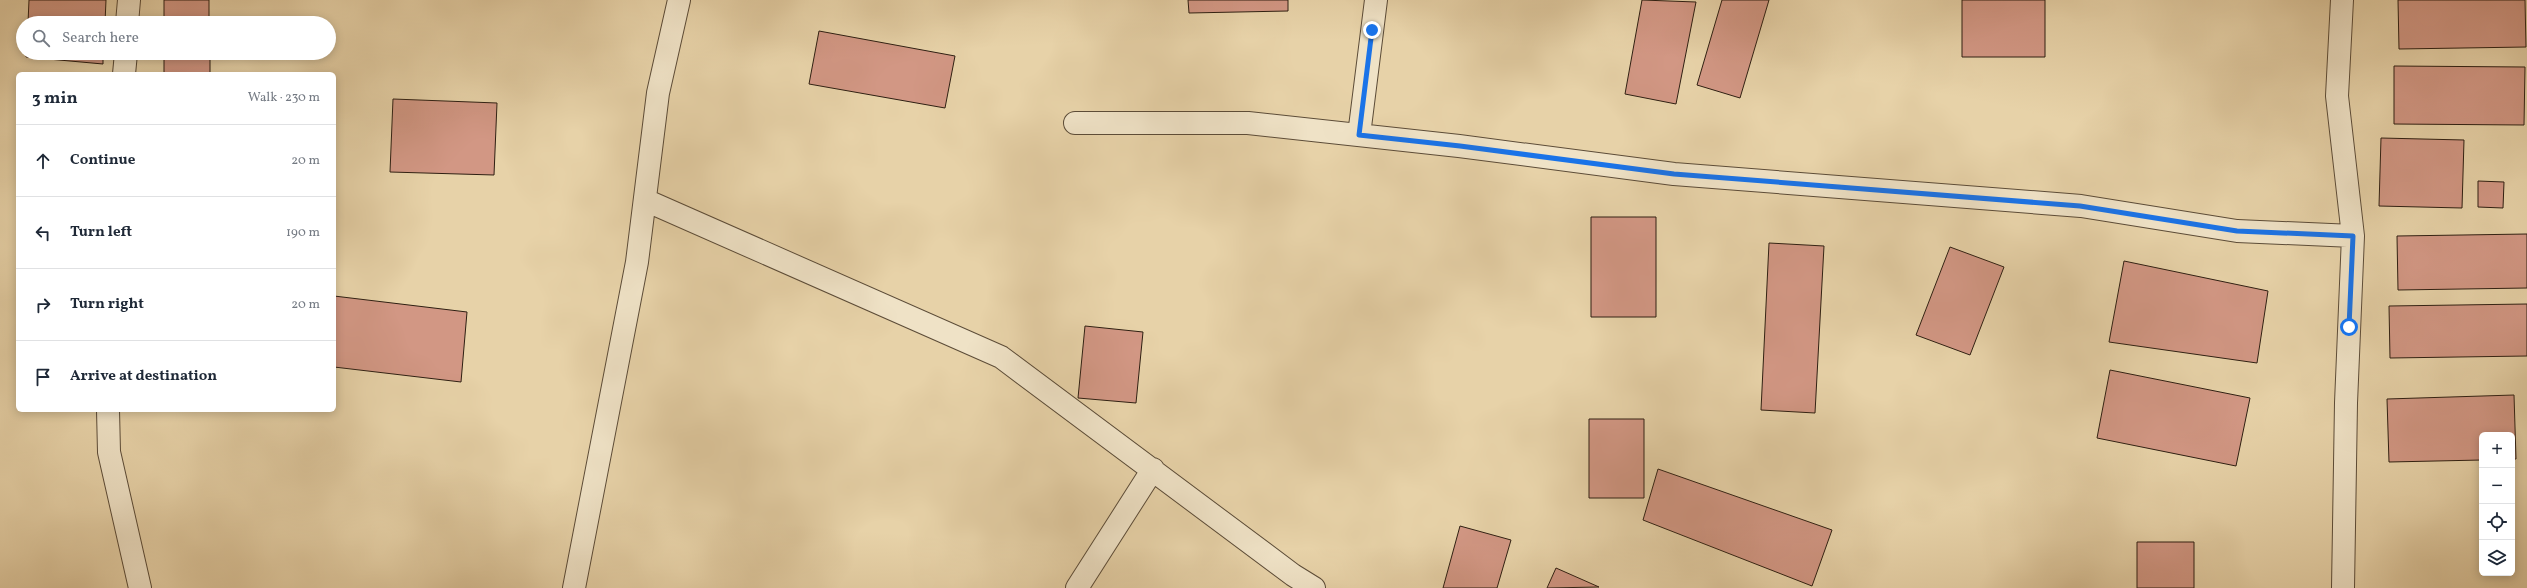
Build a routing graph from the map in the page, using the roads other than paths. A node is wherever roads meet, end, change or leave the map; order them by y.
1 (129, 0) edge
2 (679, 0) edge
3 (1376, 0) edge
4 (2342, 0) edge
5 (128, 16) edge
6 (125, 60) edge
7 (124, 72) edge
8 (1075, 123) dead end
9 (1359, 135) junction
10 (644, 200) junction
11 (2353, 236) junction
12 (108, 412) edge
13 (1153, 469) junction
14 (140, 588) edge
15 (574, 588) edge
16 (1077, 588) edge
17 (1314, 588) edge
18 (2343, 588) edge

1 - 5 street
2 - 10 street
3 - 9 street
4 - 11 street
6 - 7 street
8 - 9 street
9 - 11 street
10 - 13 street
10 - 15 street
11 - 18 street
12 - 14 street
13 - 16 street
13 - 17 street

